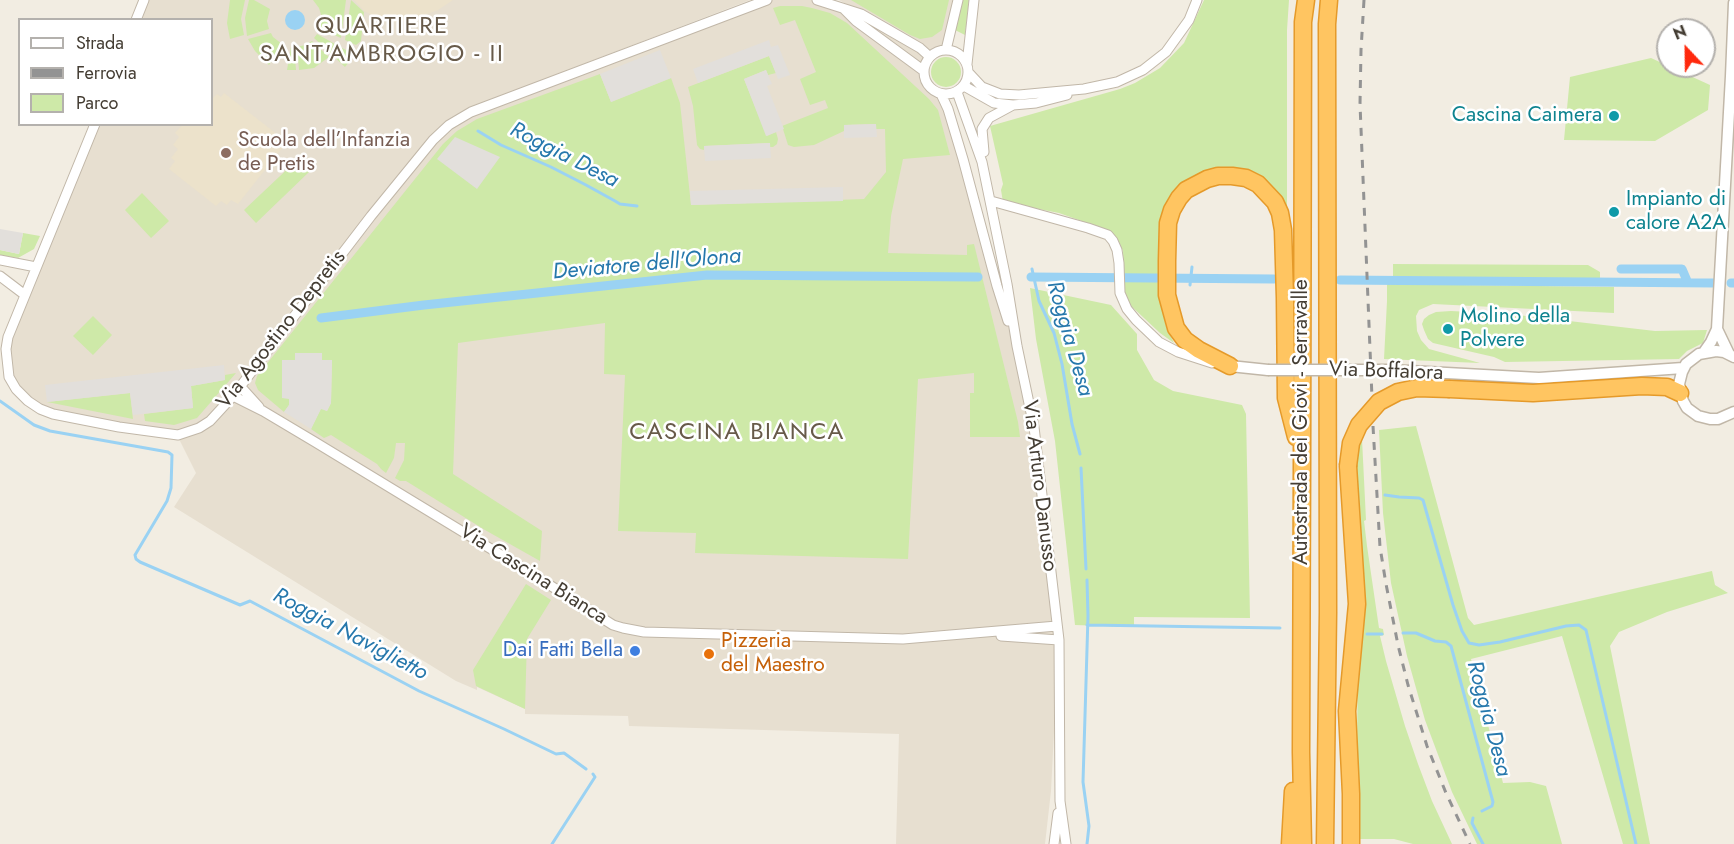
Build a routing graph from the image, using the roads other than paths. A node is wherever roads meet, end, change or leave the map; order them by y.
1 (144, 0) edge
2 (767, 0) edge
3 (817, 0) edge
4 (958, 0) edge
5 (974, 0) edge
6 (1197, 0) edge
7 (1306, 0) edge
8 (1329, 0) edge
9 (1734, 3) edge
10 (842, 8) junction
11 (137, 18) edge
12 (946, 50) junction
13 (930, 57) junction
14 (968, 68) junction
15 (924, 71) junction
16 (960, 89) junction
17 (1081, 89) junction
18 (941, 94) junction
19 (1013, 105) junction
20 (94, 126) edge
21 (963, 159) junction
22 (982, 162) junction
23 (991, 201) junction
24 (0, 260) edge
25 (36, 267) junction
26 (0, 276) edge
27 (26, 295) junction
28 (1717, 329) junction
29 (1017, 346) junction
30 (1704, 352) junction
31 (1731, 356) edge
32 (1230, 366) junction
33 (1683, 368) junction
34 (240, 386) junction
35 (1680, 393) junction
36 (233, 396) junction
37 (263, 411) junction
38 (1733, 413) edge
39 (1302, 461) junction
40 (1328, 612) junction
41 (1057, 626) junction
42 (978, 634) junction
43 (1059, 640) junction
44 (1301, 752) junction
45 (1348, 753) junction
46 (1060, 801) junction
47 (1054, 844) edge
48 (1066, 844) edge
49 (1290, 844) edge
50 (1303, 844) edge
51 (1325, 844) edge
52 (1351, 844) edge

1 - 11 street
2 - 34 street, Via Agostino Depretis
3 - 10 street
4 - 12 street
5 - 14 street
6 - 17 street
7 - 39 highway, Autostrada dei Giovi - Serravalle
8 - 40 highway, Autostrada dei Giovi - Serravalle
9 - 28 street
10 - 13 street
10 - 15 street
12 - 13 street
12 - 14 street
13 - 15 street
14 - 16 street
14 - 17 street
15 - 18 street
16 - 18 street
16 - 19 street
16 - 22 street, Via Arturo Danusso
17 - 19 street
18 - 21 street, Via Arturo Danusso
19 - 22 street
20 - 25 street, Via Agostino Depretis
21 - 22 street
21 - 29 street, Via Arturo Danusso
22 - 23 street, Via Arturo Danusso
23 - 29 street, Via Arturo Danusso
23 - 32 street, Via Boffalora
24 - 25 street
25 - 27 street, Via Agostino Depretis
26 - 27 street
27 - 36 street, Via Agostino Depretis
28 - 30 street
28 - 31 street
29 - 41 street, Via Arturo Danusso
30 - 31 street
30 - 33 street
32 - 33 street, Via Boffalora, bridge
32 - 39 highway
33 - 35 street
34 - 36 street, Via Agostino Depretis
34 - 37 street, Via Cascina Bianca
35 - 38 street
35 - 45 highway, bridge
36 - 37 street, Via Cascina Bianca
37 - 42 street, Via Cascina Bianca
39 - 44 highway, Autostrada dei Giovi - Serravalle
40 - 45 highway
40 - 51 highway, Autostrada dei Giovi - Serravalle
41 - 42 street, Via Cascina Bianca
41 - 43 street, Via Arturo Danusso
42 - 43 street, Via Cascina Bianca
43 - 46 street, Via Arturo Danusso
44 - 49 highway
44 - 50 highway, Autostrada dei Giovi - Serravalle
45 - 52 highway
46 - 47 street
46 - 48 street

